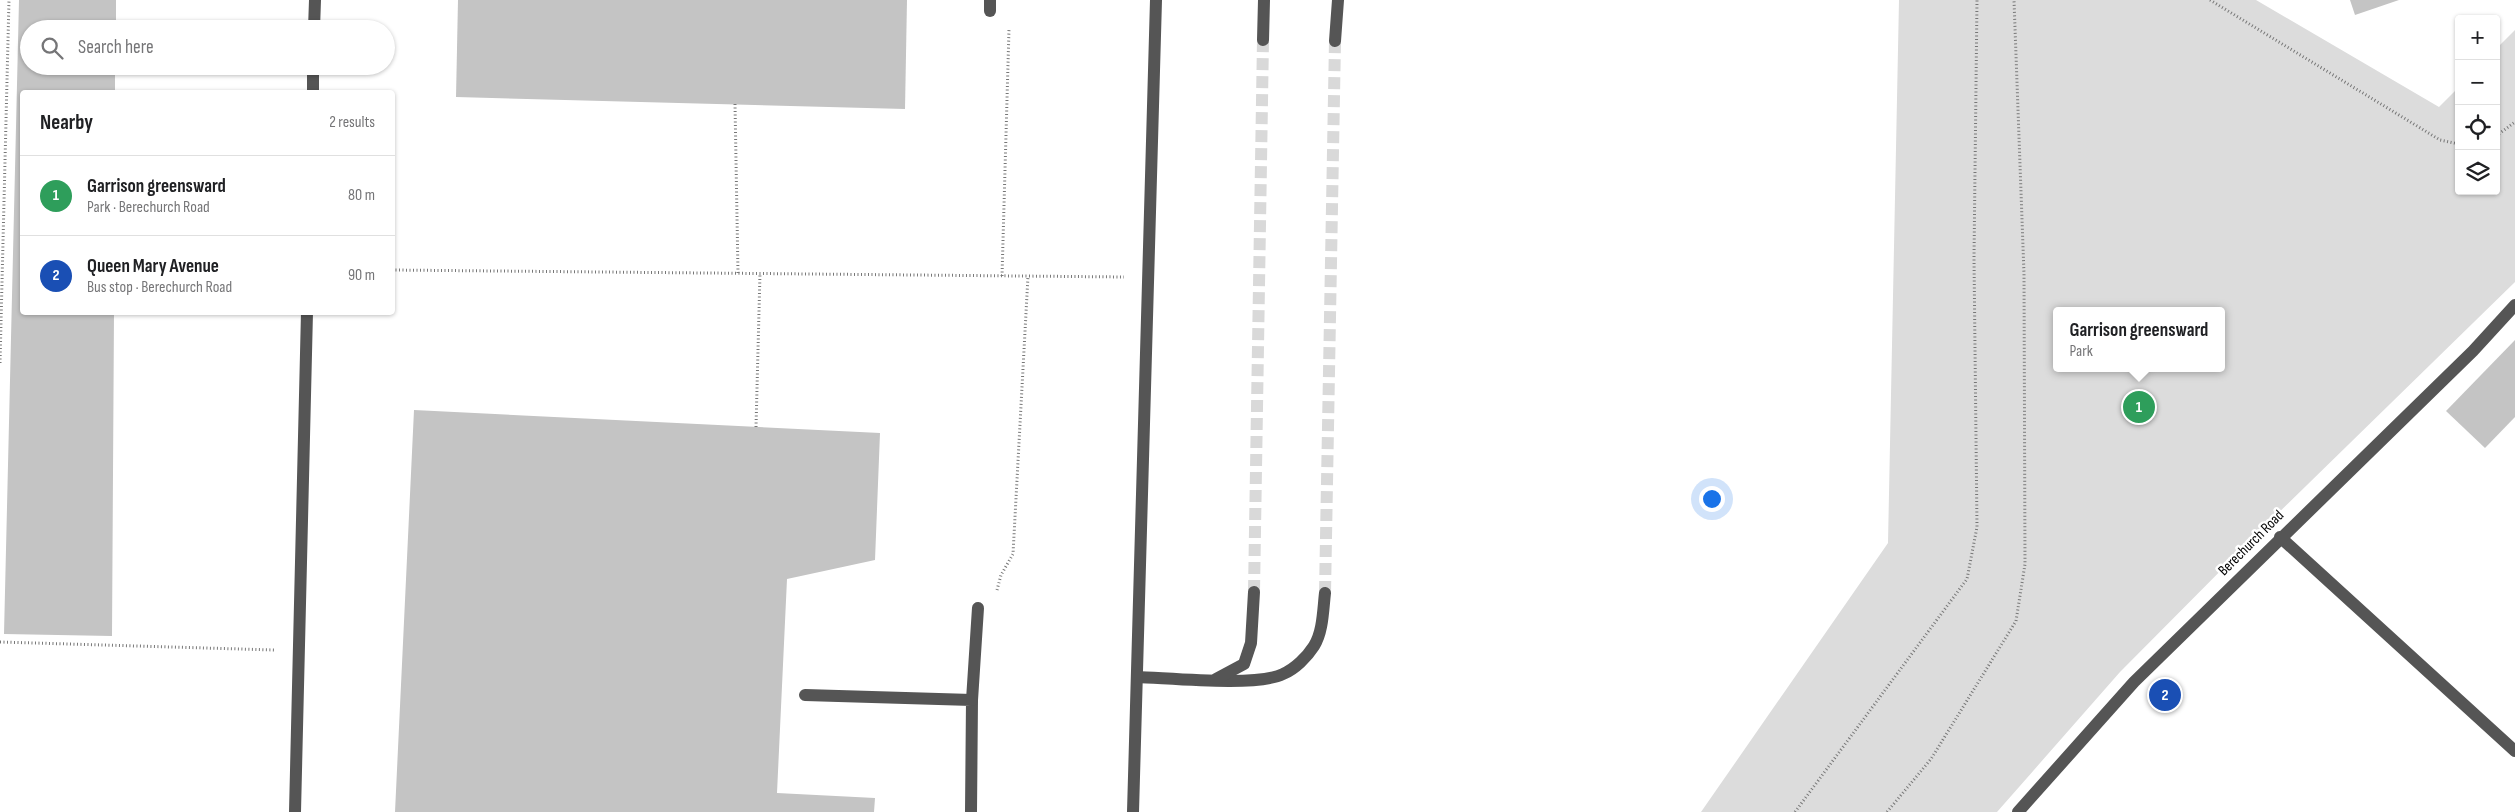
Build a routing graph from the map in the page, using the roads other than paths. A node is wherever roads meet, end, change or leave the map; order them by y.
1 (315, 0) edge
2 (1156, 0) edge
3 (1264, 0) edge
4 (1338, 0) edge
5 (314, 20) edge
6 (1263, 40) tunnel mouth
7 (1335, 41) tunnel mouth
8 (313, 75) edge
9 (313, 90) edge
10 (2515, 305) edge
11 (307, 315) edge
12 (2280, 537) junction
13 (1254, 592) tunnel mouth
14 (1325, 593) tunnel mouth
15 (978, 608) road end
16 (1137, 677) junction
17 (1216, 679) junction
18 (805, 696) dead end
19 (972, 700) junction
20 (2515, 751) edge
21 (295, 812) edge
22 (971, 812) edge
23 (1133, 812) edge
24 (2018, 812) edge

1 - 5 street
2 - 16 street
3 - 6 street
4 - 7 street
8 - 9 street
10 - 12 street, Berechurch Road
11 - 21 street
12 - 20 street
12 - 24 street, Berechurch Road
13 - 17 street
14 - 17 street
15 - 19 street
16 - 17 street
16 - 23 street
18 - 19 street
19 - 22 street

